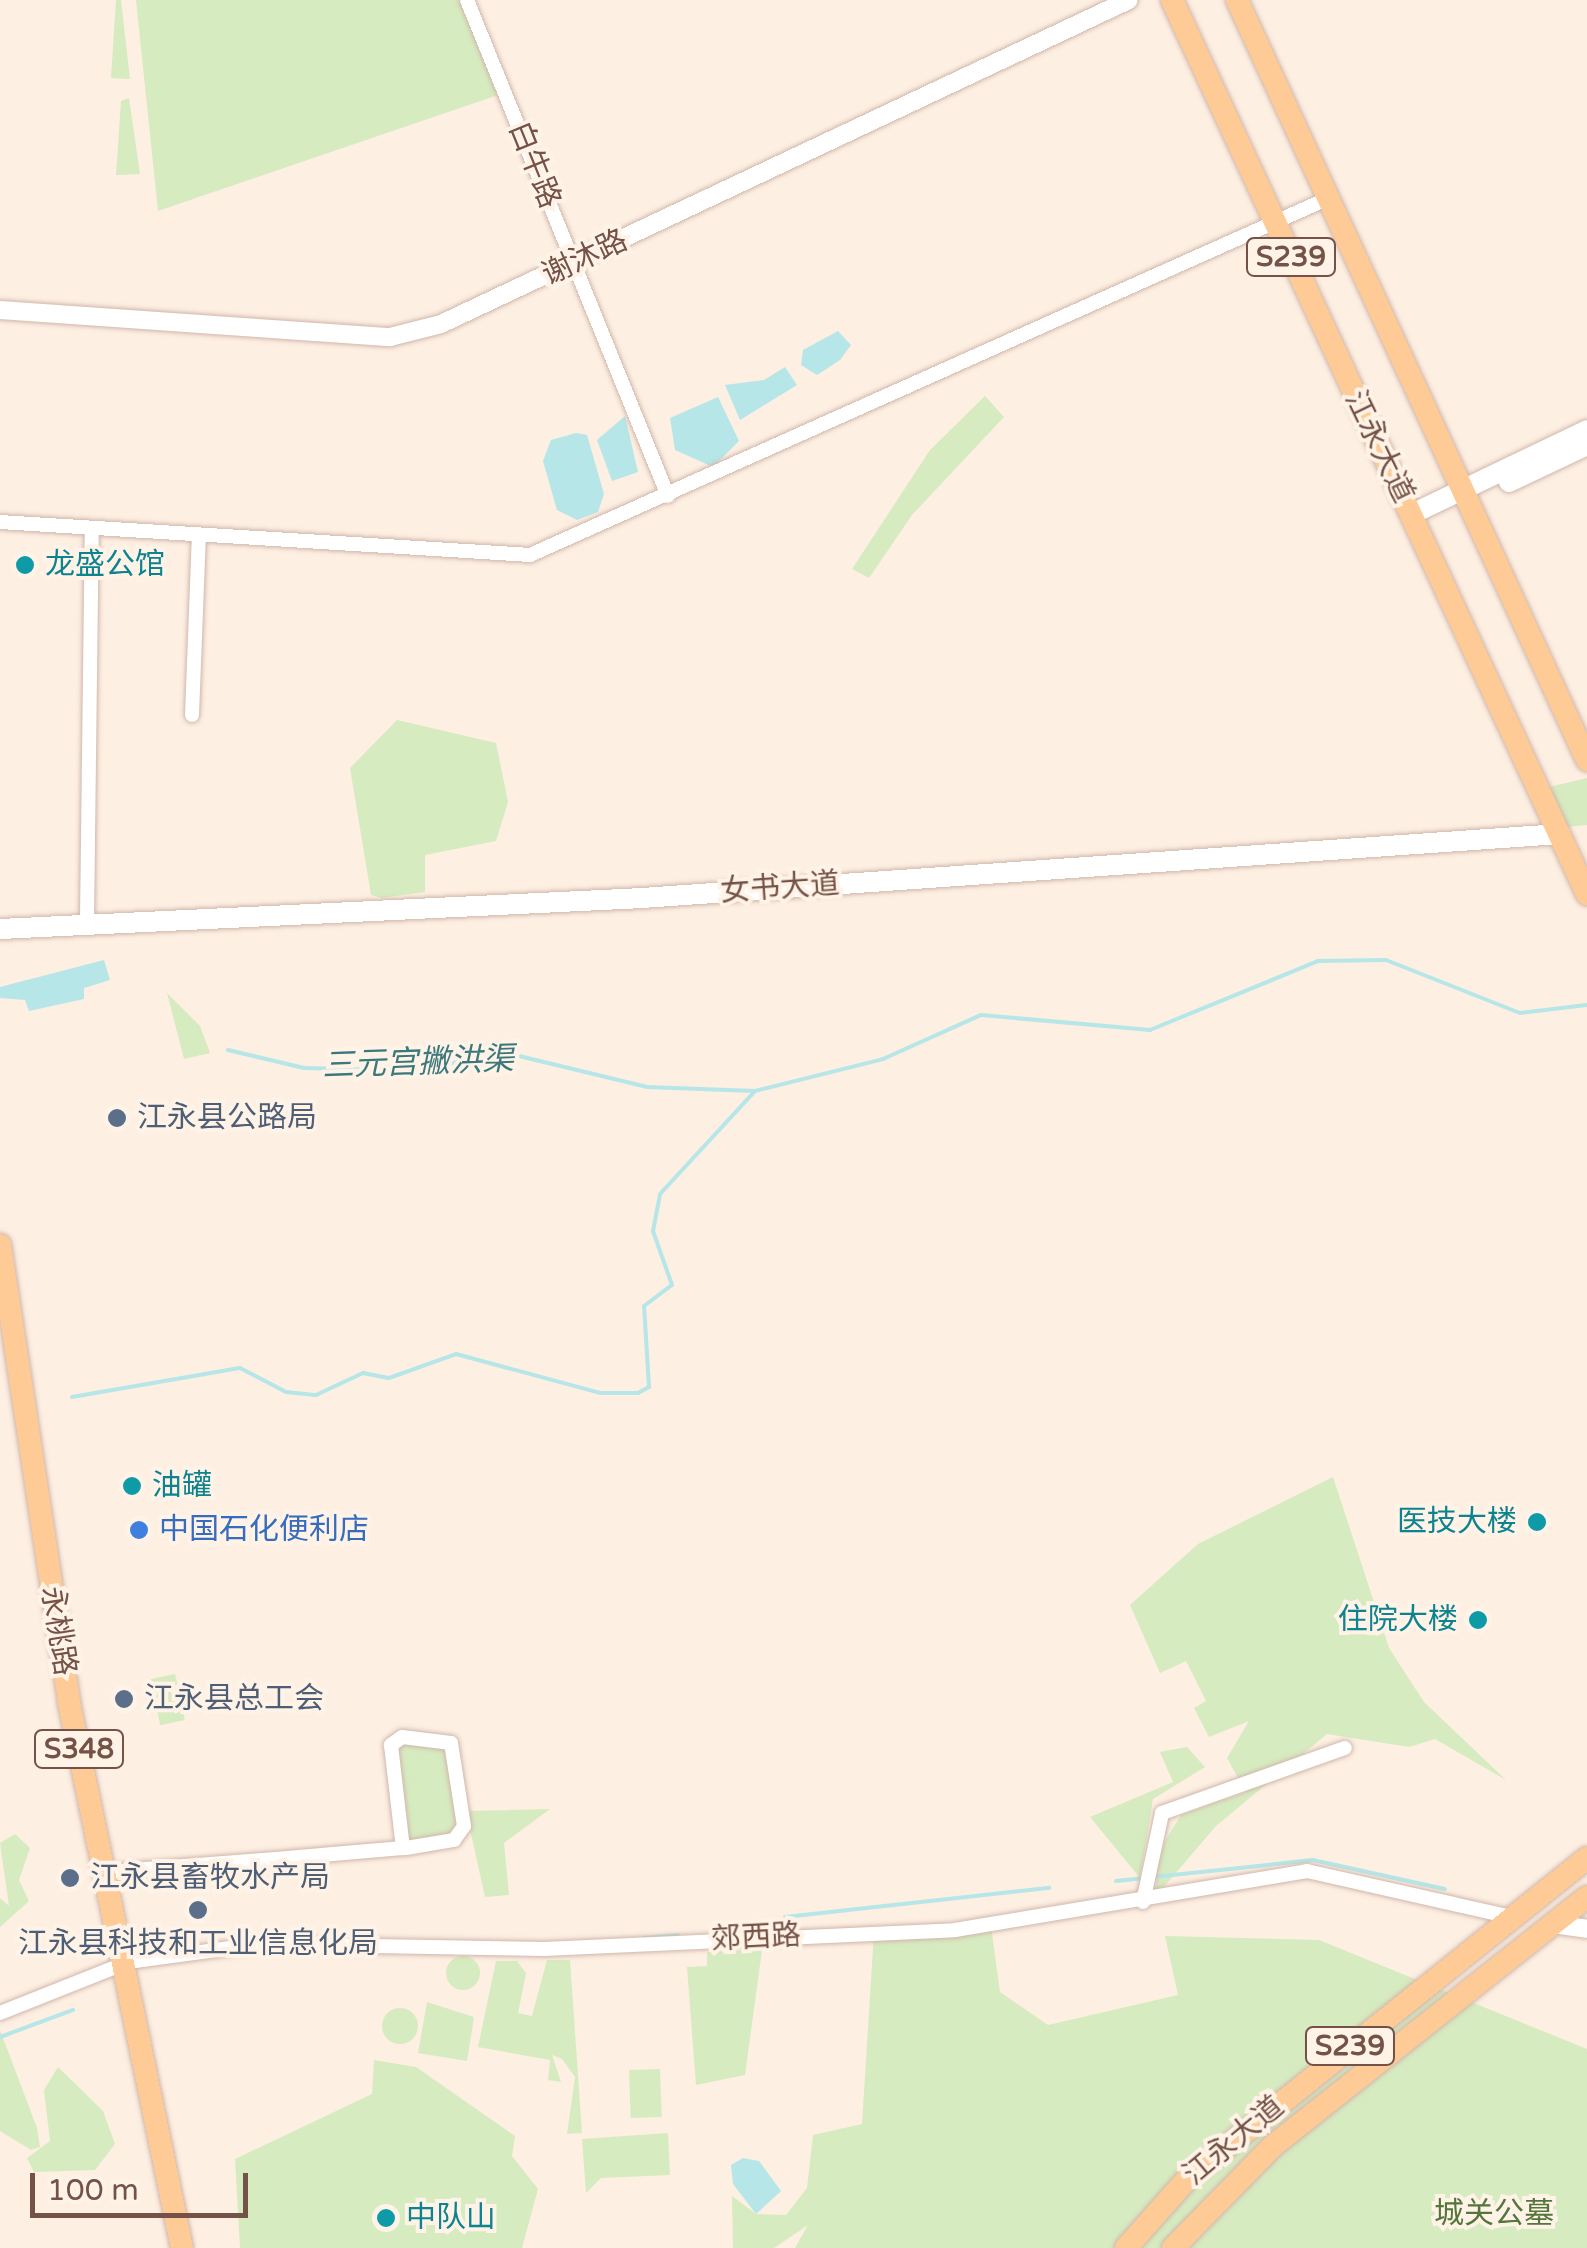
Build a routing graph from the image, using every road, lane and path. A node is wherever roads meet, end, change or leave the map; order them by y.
1 (467, 0) edge
2 (1129, 0) edge
3 (1172, 0) edge
4 (1237, 0) edge
5 (1329, 198) junction
6 (1276, 224) junction
7 (574, 263) junction
8 (0, 310) edge
9 (1587, 430) edge
10 (1587, 446) edge
11 (1467, 495) junction
12 (668, 496) junction
13 (1414, 520) junction
14 (0, 522) edge
15 (92, 528) junction
16 (199, 534) junction
17 (192, 715) dead end
18 (1587, 760) edge
19 (1560, 834) junction
20 (1587, 894) edge
21 (86, 921) junction
22 (0, 929) edge
23 (0, 1245) edge
24 (4, 1298) edge
25 (1345, 1748) dead end
26 (403, 1848) junction
27 (1587, 1858) edge
28 (107, 1872) junction
29 (1587, 1896) edge
30 (1144, 1902) junction
31 (1511, 1917) junction
32 (1553, 1924) junction
33 (1587, 1929) edge
34 (128, 1962) junction
35 (0, 2013) edge
36 (182, 2248) edge
37 (1126, 2248) edge
38 (1172, 2248) edge

1 - 7 street, 白牛路
2 - 7 street, 谢沐路
3 - 6 main road, 江永大道 / S239
4 - 5 main road, 江永大道 / S239
5 - 6 street
5 - 11 main road, 江永大道 / S239
6 - 12 street
6 - 13 main road, 江永大道 / S239
7 - 8 street, 谢沐路
7 - 12 street, 白牛路
9 - 11 main road
10 - 11 main road
11 - 13 main road
11 - 18 main road, 江永大道 / S239
12 - 16 street
13 - 19 main road, 江永大道 / S239
14 - 15 street
15 - 16 street
15 - 21 street
16 - 17 street
19 - 20 main road, 江永大道 / S239
19 - 21 main road, 女书大道
21 - 22 main road, 女书大道
23 - 24 main road, 永桃路 / S348
24 - 28 main road, 永桃路 / S348
25 - 30 street
26 - 26 street
26 - 28 street
27 - 31 main road, 江永大道 / S239
28 - 34 main road, 永桃路 / S348
29 - 32 main road, 江永大道 / S239
30 - 31 street, 郊西路
30 - 34 street, 郊西路
31 - 37 main road, 江永大道 / S239
32 - 33 street
32 - 38 main road, 江永大道 / S239
34 - 35 street, 郊西路
34 - 36 main road, 永桃路 / S348

